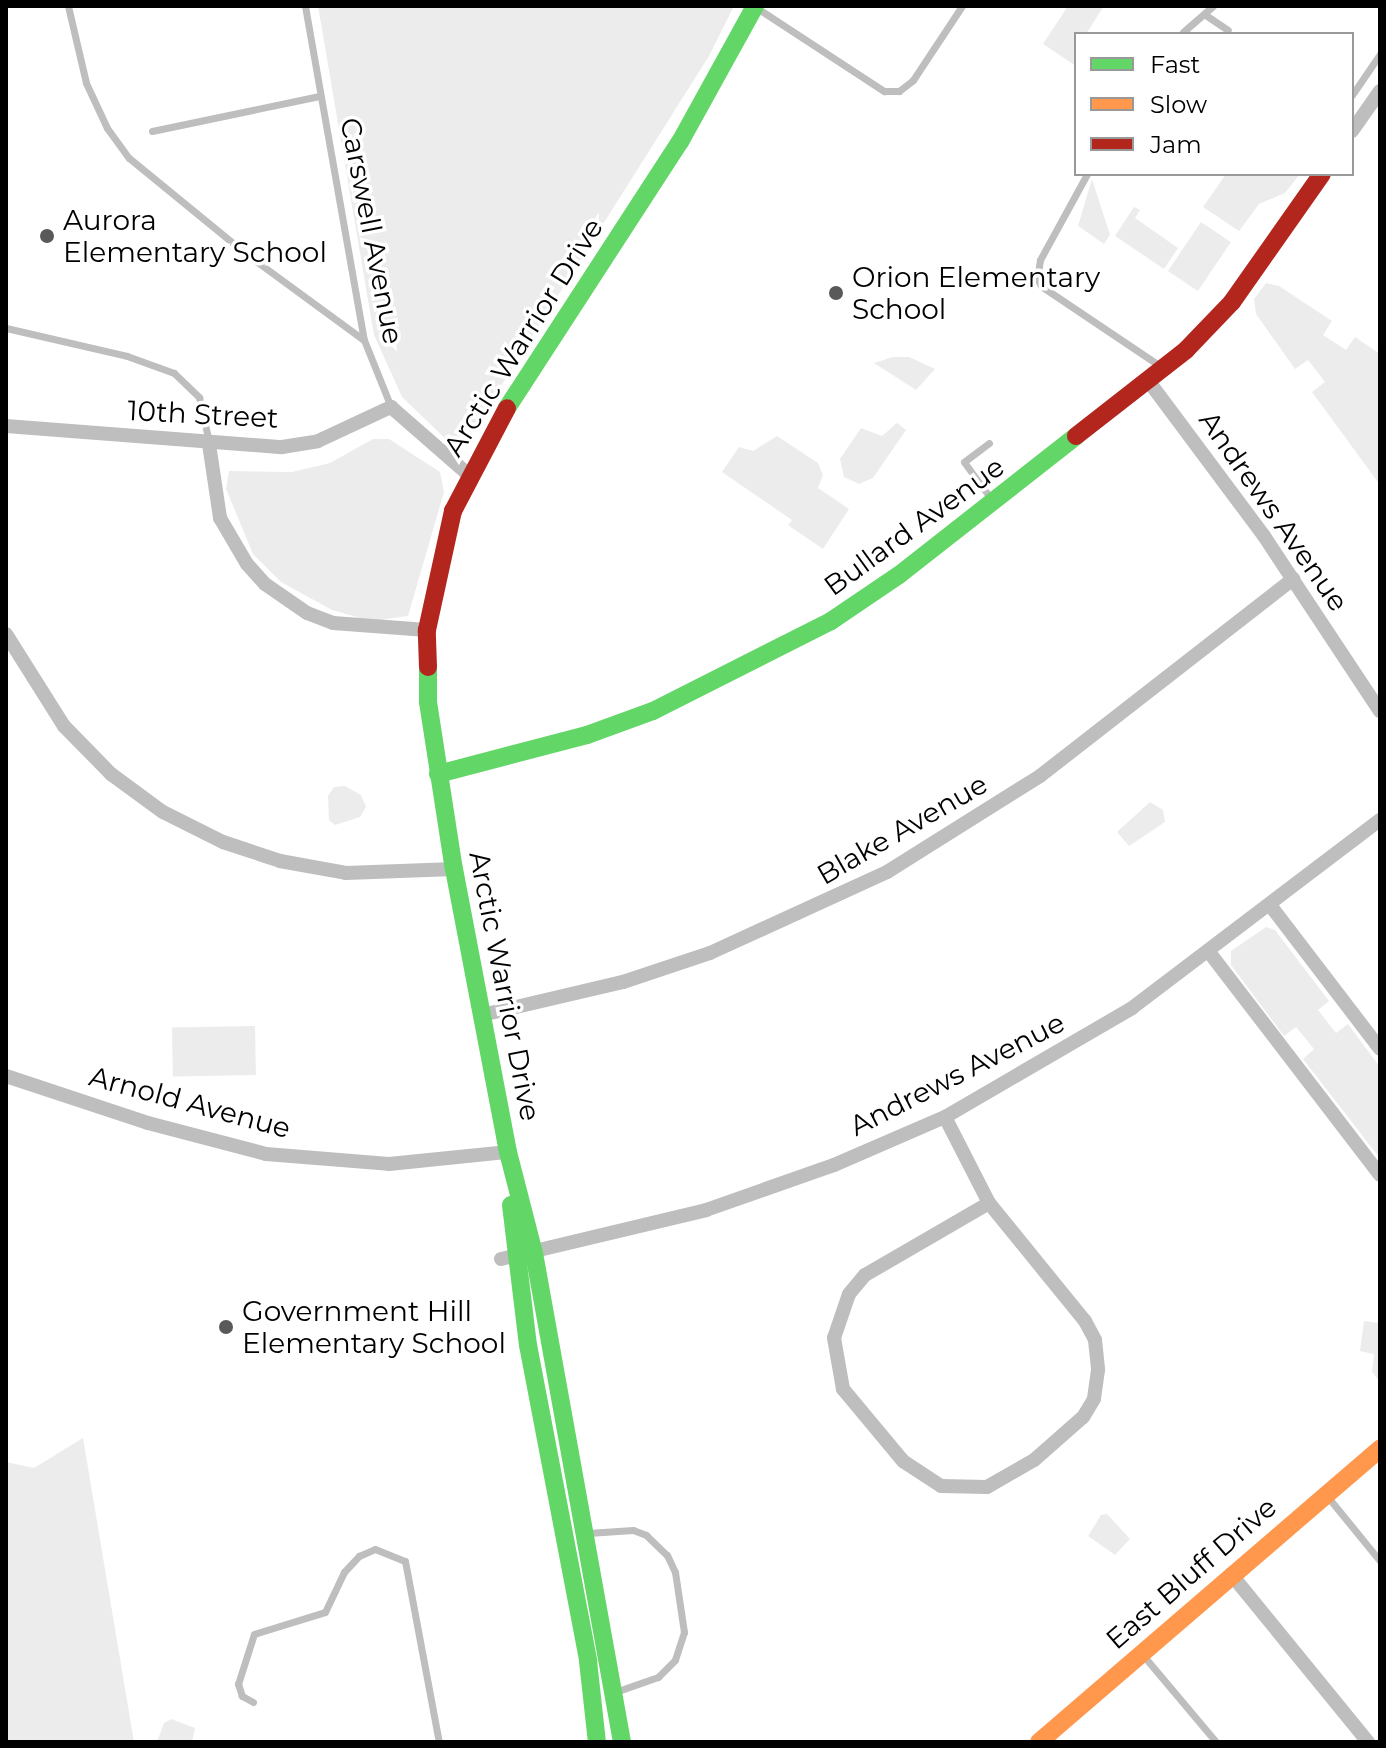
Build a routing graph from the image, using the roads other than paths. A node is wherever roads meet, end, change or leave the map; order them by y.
1 (68, 6) edge
2 (305, 6) edge
3 (755, 6) edge
4 (962, 6) edge
5 (1213, 6) edge
6 (1207, 16) junction
7 (1228, 30) dead end
8 (1183, 32) dead end
9 (1380, 54) edge
10 (1380, 91) edge
11 (1354, 92) edge
12 (319, 96) junction
13 (1358, 109) edge
14 (152, 131) dead end
15 (1086, 176) edge
16 (1321, 176) edge
17 (6, 328) edge
18 (364, 340) junction
19 (1157, 376) junction
20 (391, 407) junction
21 (6, 426) edge
22 (989, 443) dead end
23 (209, 444) junction
24 (469, 475) junction
25 (993, 502) junction
26 (1293, 579) junction
27 (427, 630) junction
28 (6, 634) edge
29 (1380, 711) edge
30 (438, 774) junction
31 (1380, 820) edge
32 (454, 869) junction
33 (1270, 905) junction
34 (1209, 952) junction
35 (482, 1015) junction
36 (1380, 1049) edge
37 (6, 1076) edge
38 (945, 1117) junction
39 (508, 1152) junction
40 (1380, 1175) edge
41 (989, 1203) junction
42 (534, 1253) junction
43 (508, 1258) junction
44 (1380, 1449) edge
45 (1326, 1494) junction
46 (584, 1534) junction
47 (1380, 1561) edge
48 (1231, 1574) junction
49 (1141, 1653) junction
50 (613, 1693) junction
51 (253, 1702) dead end
52 (1046, 1740) edge
53 (439, 1742) edge
54 (597, 1742) edge
55 (622, 1742) edge
56 (1216, 1742) edge
57 (1368, 1742) edge

1 - 18 lane
2 - 12 lane, Carswell Avenue
3 - 4 lane
3 - 24 main road, Arctic Warrior Drive
5 - 6 lane
6 - 7 lane
6 - 8 lane
9 - 11 lane
10 - 13 street
12 - 14 lane
12 - 18 lane, Carswell Avenue
15 - 19 lane
16 - 19 main road, Bullard Avenue
17 - 23 lane
18 - 20 lane, Carswell Avenue
19 - 25 main road, Bullard Avenue
19 - 26 street, Andrews Avenue
20 - 23 street, 10th Street
20 - 24 street, Carswell Avenue
21 - 23 street, 10th Street
22 - 25 lane
23 - 27 street
24 - 27 main road, Arctic Warrior Drive
25 - 30 main road, Bullard Avenue
26 - 29 street, Andrews Avenue
26 - 35 street, Blake Avenue
27 - 30 main road, Arctic Warrior Drive
28 - 32 street
30 - 32 main road, Arctic Warrior Drive
31 - 33 street, Andrews Avenue
32 - 35 main road, Arctic Warrior Drive
33 - 34 street, Andrews Avenue
33 - 36 street
34 - 38 street, Andrews Avenue
34 - 40 street
35 - 39 main road, Arctic Warrior Drive
37 - 39 street, Arnold Avenue
38 - 41 street
38 - 42 street, Andrews Avenue
39 - 42 main road, Arctic Warrior Drive
39 - 43 main road, Arctic Warrior Drive
41 - 41 street
42 - 43 street, Andrews Avenue
42 - 46 main road, Arctic Warrior Drive
43 - 54 main road, Arctic Warrior Drive
44 - 45 main road, East Bluff Drive
45 - 47 lane
45 - 48 main road, East Bluff Drive
46 - 50 main road, Arctic Warrior Drive
46 - 50 lane
48 - 49 main road, East Bluff Drive
48 - 57 street
49 - 52 main road, East Bluff Drive
49 - 56 lane
50 - 55 main road, Arctic Warrior Drive
51 - 53 lane

